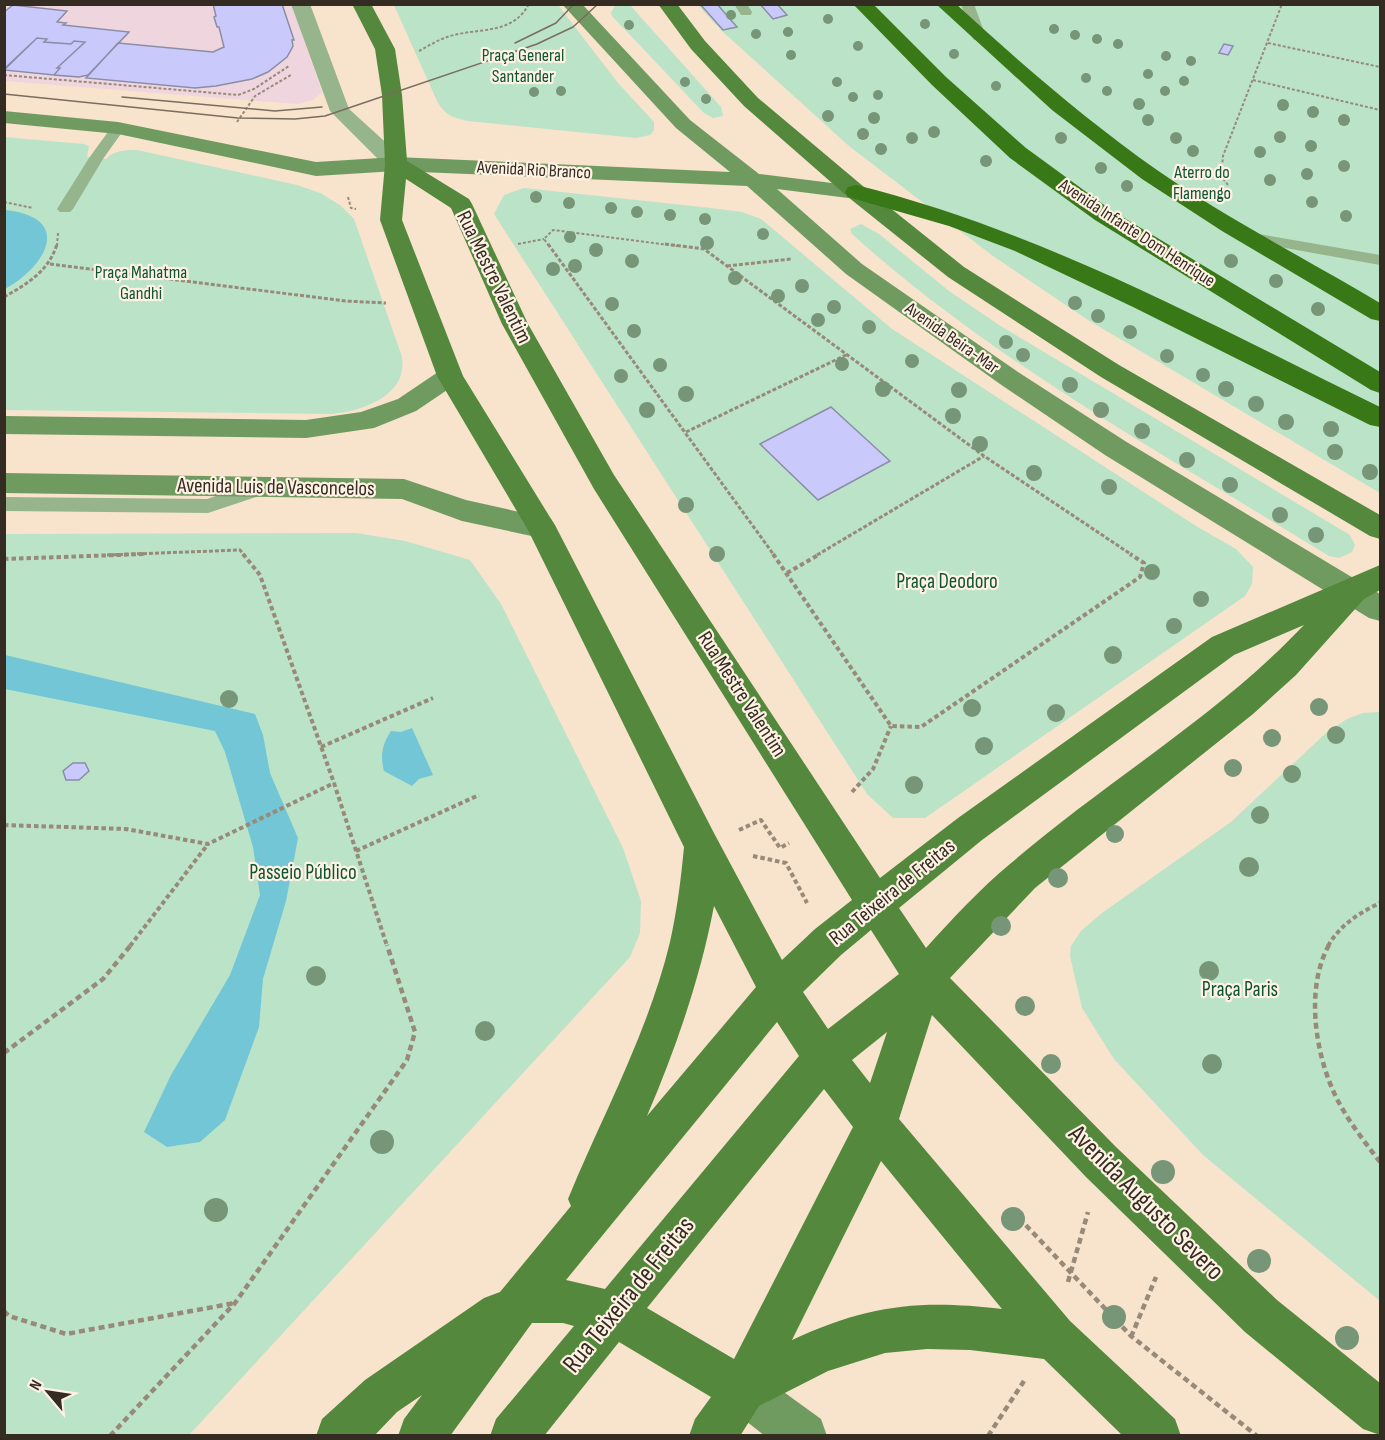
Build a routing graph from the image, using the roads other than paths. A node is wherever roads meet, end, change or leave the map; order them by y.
1 (300, 4) edge
2 (361, 4) edge
3 (571, 4) edge
4 (667, 4) edge
5 (862, 4) edge
6 (945, 4) edge
7 (968, 4) edge
8 (980, 37) junction
9 (4, 117) edge
10 (118, 128) junction
11 (808, 151) junction
12 (396, 164) junction
13 (753, 180) junction
14 (856, 192) junction
15 (65, 209) dead end
16 (1253, 238) junction
17 (1380, 260) edge
18 (1380, 313) edge
19 (450, 376) junction
20 (1380, 384) edge
21 (1380, 418) edge
22 (4, 425) edge
23 (4, 483) edge
24 (268, 486) junction
25 (4, 504) edge
26 (541, 527) junction
27 (1380, 528) edge
28 (1371, 593) edge
29 (702, 846) junction
30 (876, 903) junction
31 (924, 979) junction
32 (778, 990) junction
33 (824, 1057) junction
34 (877, 1124) junction
35 (573, 1237) junction
36 (521, 1300) junction
37 (615, 1314) junction
38 (1054, 1337) junction
39 (743, 1390) junction
40 (1380, 1412) edge
41 (339, 1436) edge
42 (421, 1436) edge
43 (513, 1436) edge
44 (712, 1436) edge
45 (804, 1436) edge
46 (1158, 1436) edge

1 - 12 street
2 - 12 main road
3 - 13 street, Avenida Beira-Mar
4 - 11 main road
5 - 20 highway, Avenida Infante Dom Henrique
6 - 8 highway
7 - 8 lane
8 - 16 highway
9 - 10 street, Avenida Rio Branco
10 - 12 street, Avenida Rio Branco
10 - 15 lane
11 - 13 street
11 - 14 main road
12 - 13 street, Avenida Rio Branco
12 - 19 main road
12 - 30 main road, Rua Mestre Valentim
13 - 14 street, Avenida Rio Branco
13 - 28 street, Avenida Beira-Mar
14 - 21 highway
14 - 27 main road
16 - 17 lane
16 - 18 highway
19 - 22 street
19 - 26 main road
23 - 24 street, Avenida Luis de Vasconcelos
24 - 25 lane
24 - 26 street, Avenida Luis de Vasconcelos
26 - 29 main road
28 - 30 main road, Rua Teixeira de Freitas
28 - 31 main road, Rua Teixeira de Freitas
29 - 32 main road
29 - 35 main road
30 - 31 main road, Rua Mestre Valentim
30 - 32 main road, Rua Teixeira de Freitas
31 - 33 main road, Rua Teixeira de Freitas
31 - 34 main road, Rua Teixeira de Freitas
31 - 40 main road, Avenida Augusto Severo
32 - 33 main road
32 - 35 main road, Rua Teixeira de Freitas
33 - 34 main road
33 - 37 main road, Rua Teixeira de Freitas
34 - 38 main road
34 - 39 main road, Rua Teixeira de Freitas
35 - 36 main road, Rua Teixeira de Freitas
36 - 37 main road
36 - 41 main road, Rua Teixeira de Freitas
36 - 42 main road, Rua Teixeira de Freitas
37 - 39 main road
37 - 43 main road, Rua Teixeira de Freitas
38 - 39 main road
38 - 46 main road
39 - 44 main road, Rua Teixeira de Freitas
39 - 45 street

